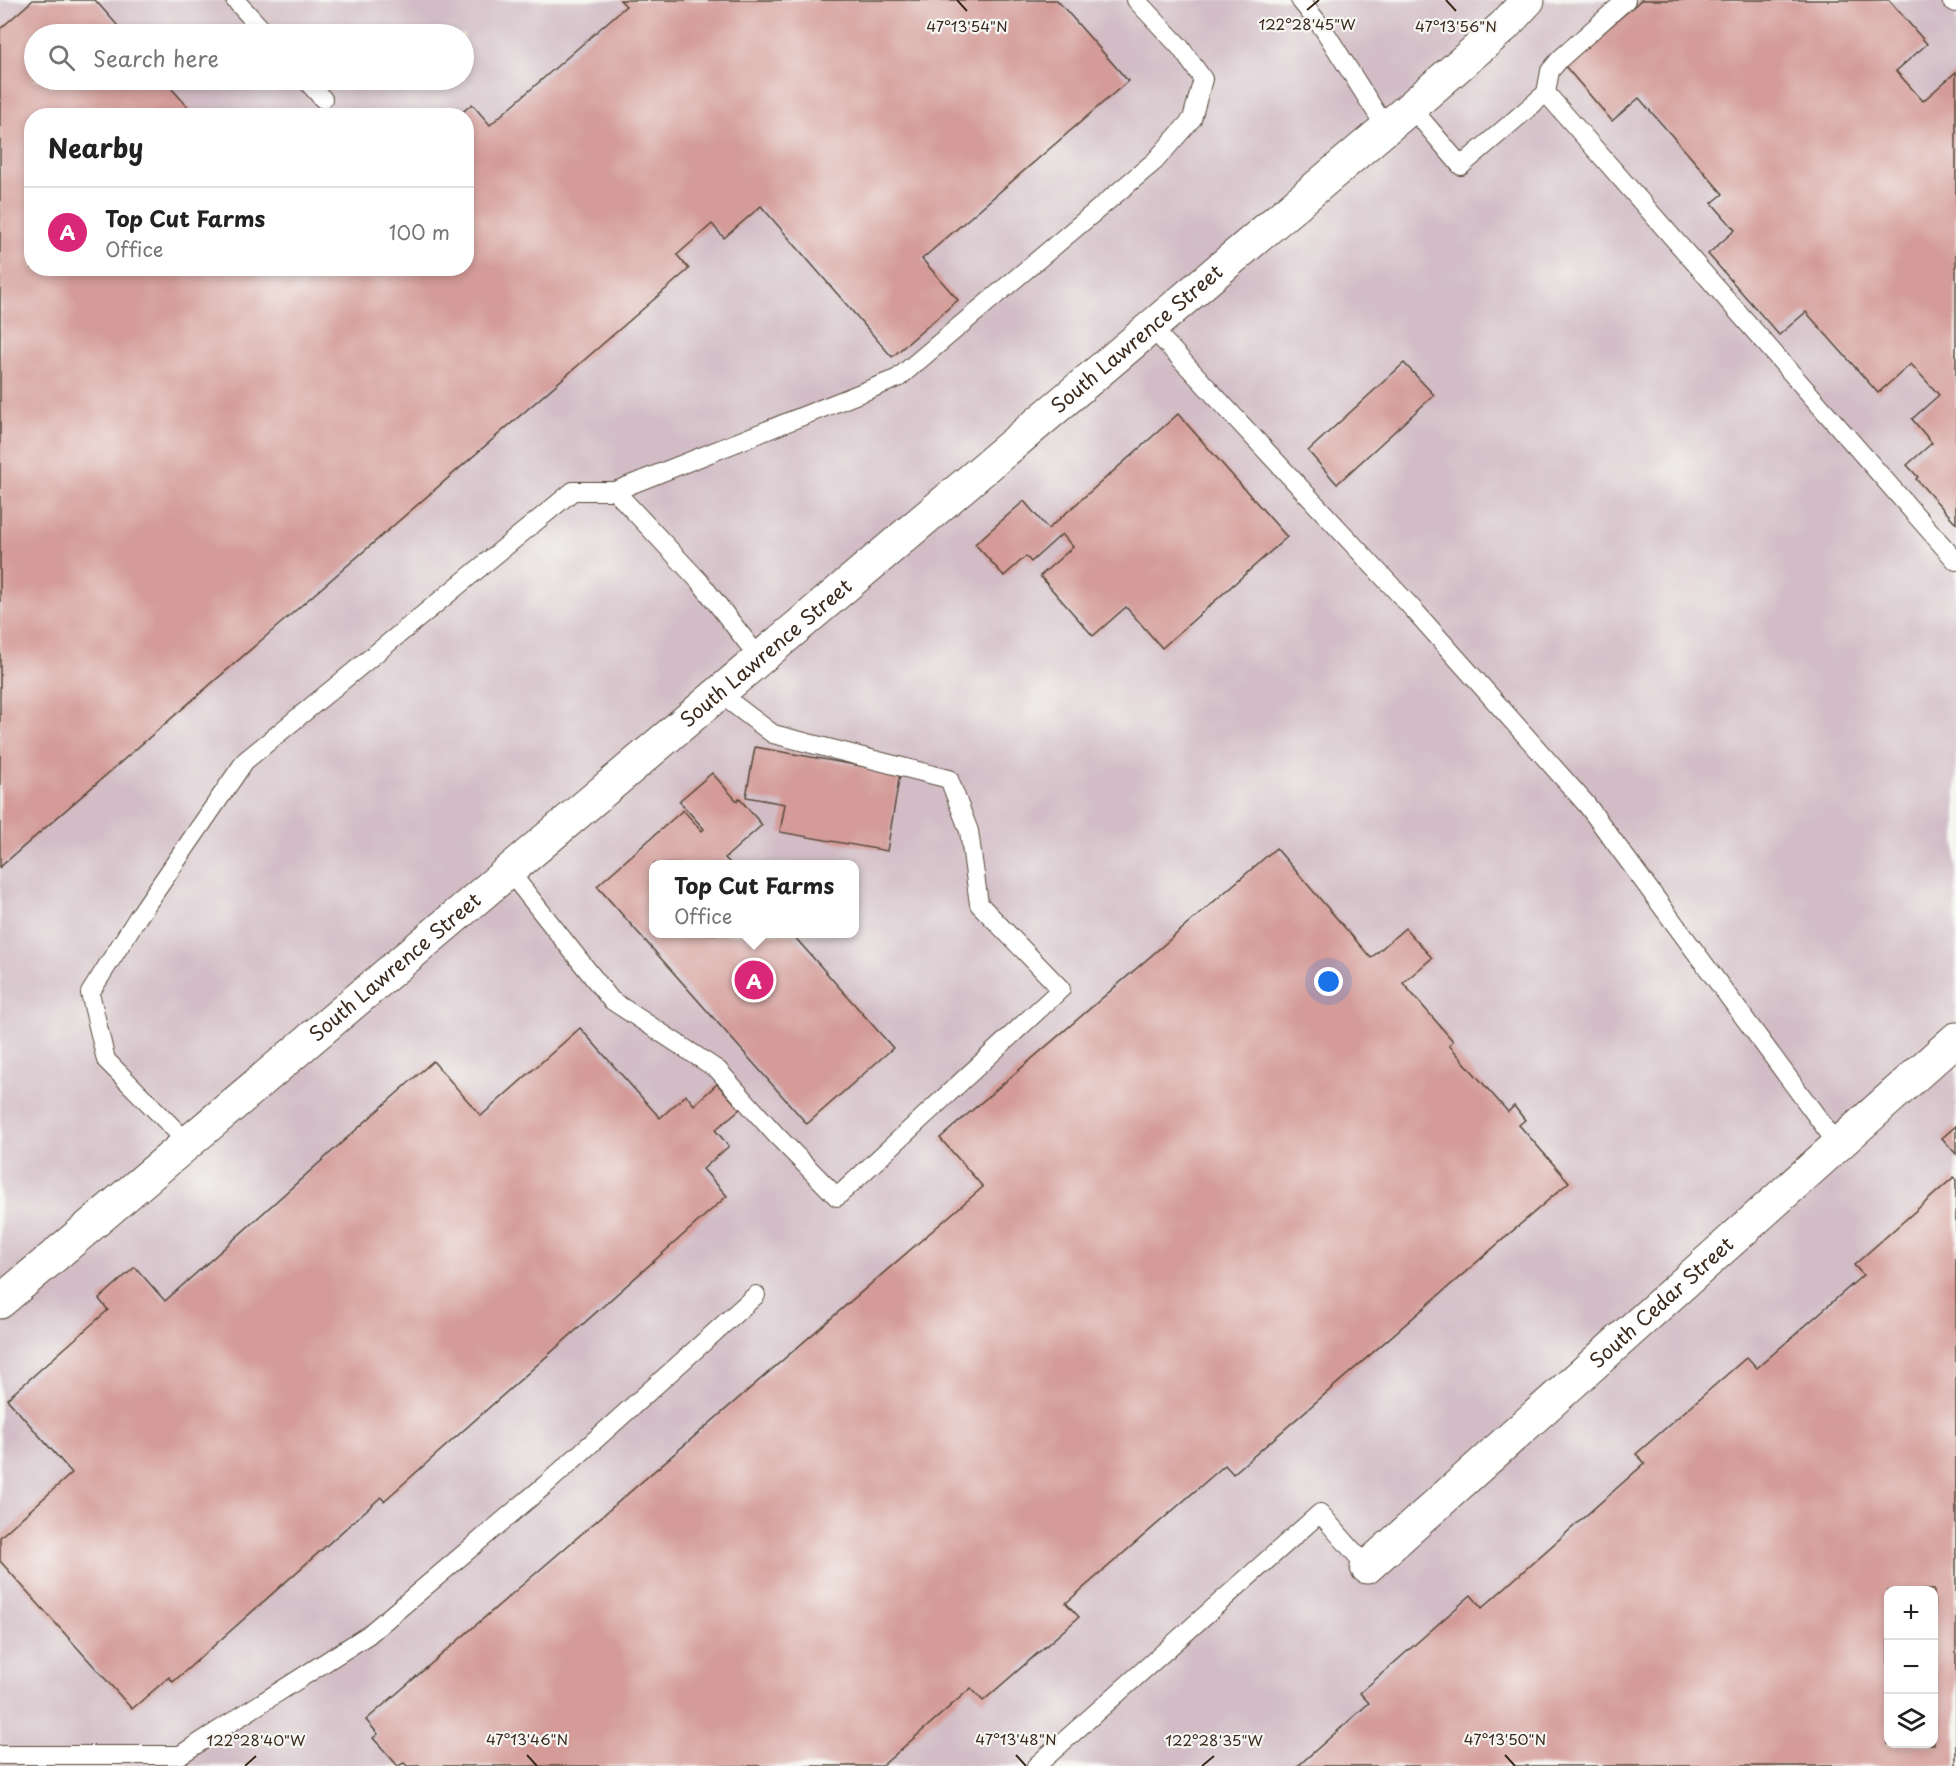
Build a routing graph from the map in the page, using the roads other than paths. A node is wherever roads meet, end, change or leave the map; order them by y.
1 (235, 0) edge
2 (1136, 0) edge
3 (1300, 0) edge
4 (1528, 0) edge
5 (1626, 0) edge
6 (1951, 0) edge
7 (1956, 3) edge
8 (257, 24) edge
9 (315, 90) edge
10 (1546, 93) junction
11 (323, 99) dead end
12 (1399, 118) junction
13 (1151, 327) junction
14 (615, 491) junction
15 (1956, 561) edge
16 (760, 659) junction
17 (719, 693) junction
18 (509, 871) junction
19 (1956, 1039) edge
20 (188, 1143) junction
21 (1838, 1145) junction
22 (756, 1295) dead end
23 (0, 1302) edge
24 (1367, 1567) joint
25 (0, 1755) edge
26 (1036, 1766) edge

1 - 8 lane
2 - 14 lane
3 - 12 lane
4 - 12 street, South Lawrence Street
5 - 10 lane
6 - 7 lane
9 - 11 lane
10 - 12 lane
10 - 15 lane
12 - 13 street, South Lawrence Street
13 - 16 street, South Lawrence Street
13 - 21 lane
14 - 16 lane
14 - 20 lane
16 - 17 street, South Lawrence Street
17 - 18 street, South Lawrence Street
17 - 18 lane
18 - 20 street, South Lawrence Street
19 - 21 street, South Cedar Street
20 - 23 street, South Lawrence Street
21 - 24 street, South Cedar Street
22 - 25 lane
24 - 26 lane

